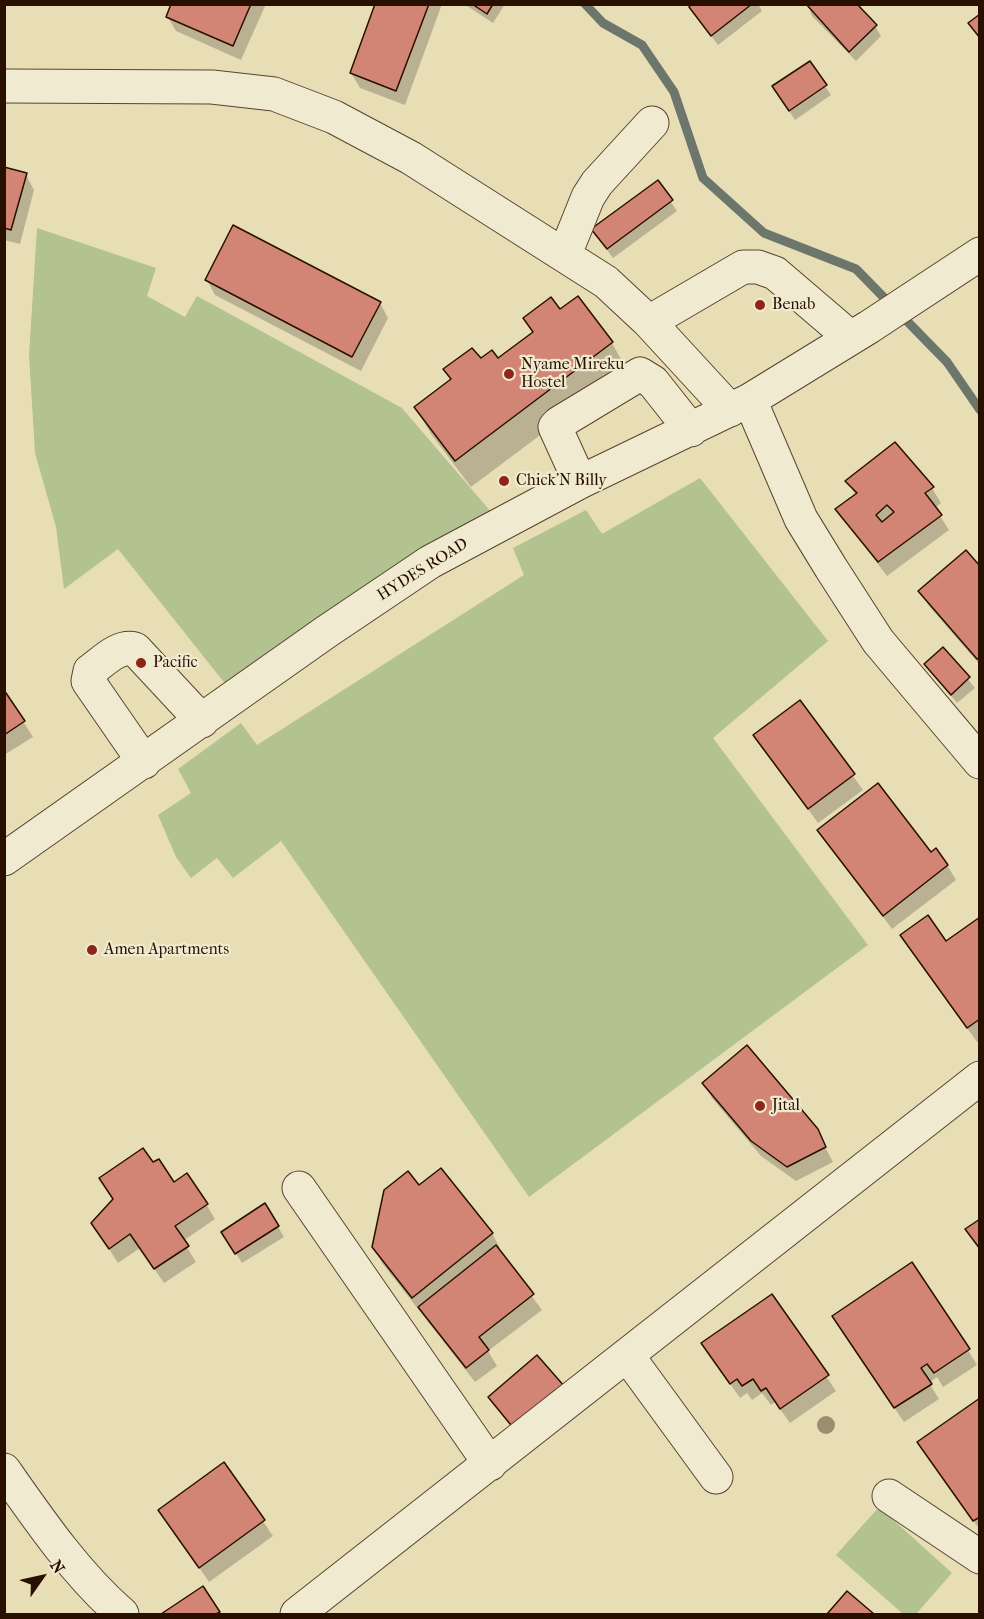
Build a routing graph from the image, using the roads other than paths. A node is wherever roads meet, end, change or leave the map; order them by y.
1 (4, 86) edge
2 (652, 123) dead end
3 (565, 254) junction
4 (976, 263) edge
5 (649, 322) junction
6 (860, 333) junction
7 (740, 405) junction
8 (691, 430) junction
9 (580, 483) junction
10 (202, 722) junction
11 (144, 762) junction
12 (980, 762) edge
13 (4, 859) edge
14 (980, 1078) edge
15 (299, 1188) dead end
16 (627, 1355) junction
17 (490, 1464) junction
18 (4, 1470) edge
19 (716, 1477) dead end
20 (889, 1496) dead end
21 (980, 1557) edge
22 (122, 1614) edge
23 (297, 1614) edge

1 - 3 street
2 - 3 street
3 - 5 street
4 - 6 street, HYDES ROAD
5 - 6 street
5 - 7 street
6 - 7 street, HYDES ROAD
7 - 8 street, HYDES ROAD
7 - 12 street
8 - 9 street, HYDES ROAD
8 - 9 street
9 - 10 street, HYDES ROAD
10 - 11 street, HYDES ROAD
10 - 11 street
11 - 13 street, HYDES ROAD
14 - 16 street
15 - 17 street
16 - 17 street
16 - 19 street
17 - 23 street
18 - 22 street
20 - 21 street

